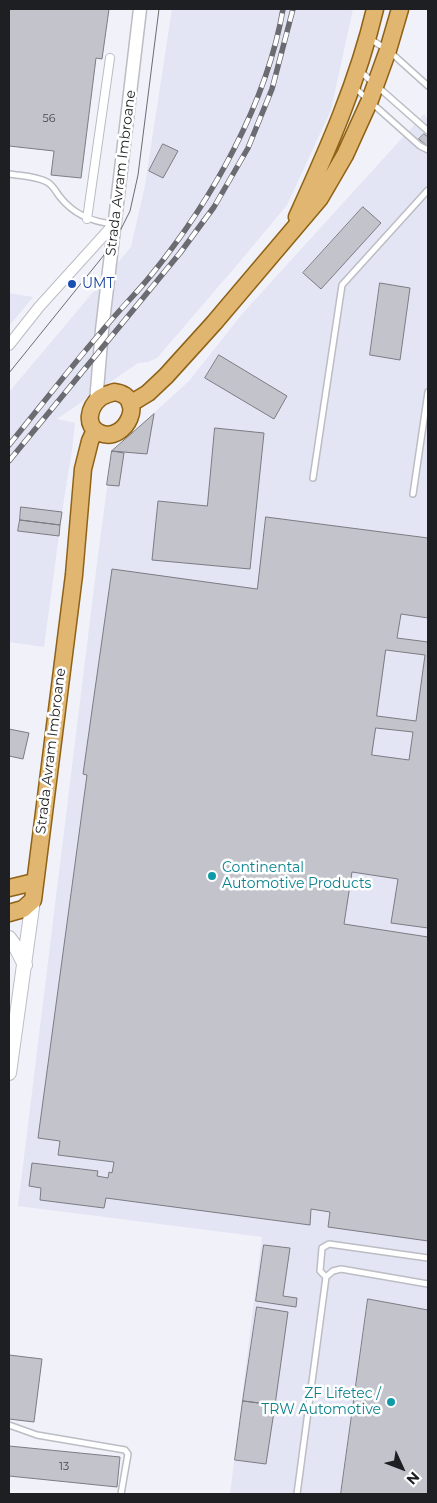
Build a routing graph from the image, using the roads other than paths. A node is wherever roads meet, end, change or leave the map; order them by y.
1 (140, 9) edge
2 (375, 9) edge
3 (400, 9) edge
4 (368, 38) junction
5 (388, 50) junction
6 (110, 58) dead end
7 (359, 70) junction
8 (376, 84) junction
9 (353, 86) junction
10 (428, 86) edge
11 (370, 100) junction
12 (428, 131) edge
13 (428, 150) edge
14 (9, 174) edge
15 (428, 190) edge
16 (87, 219) junction
17 (114, 224) junction
18 (289, 234) junction
19 (9, 345) edge
20 (100, 368) junction
21 (114, 392) junction
22 (428, 392) edge
23 (96, 402) junction
24 (130, 404) junction
25 (95, 430) junction
26 (312, 478) dead end
27 (413, 494) dead end
28 (34, 882) junction
29 (9, 888) edge
30 (33, 900) junction
31 (9, 913) edge
32 (9, 938) edge
33 (25, 966) junction
34 (9, 1073) edge
35 (428, 1258) edge
36 (326, 1278) junction
37 (428, 1284) edge
38 (9, 1425) edge
39 (120, 1494) edge
40 (296, 1494) edge

1 - 17 street, Strada Avram Imbroane
2 - 4 main road
3 - 5 main road
4 - 5 lane
4 - 7 main road
5 - 8 main road
5 - 10 lane
6 - 16 street
7 - 8 lane
7 - 9 main road
8 - 11 main road
8 - 12 lane
9 - 11 lane
9 - 18 main road
11 - 13 lane
11 - 18 main road
14 - 16 lane
15 - 26 lane
16 - 17 lane
17 - 19 street
17 - 20 street, Strada Avram Imbroane
18 - 24 main road
20 - 21 street
20 - 23 street, Strada Avram Imbroane
21 - 23 main road
21 - 24 main road
22 - 27 lane
23 - 25 main road
24 - 25 main road
25 - 28 main road, Strada Avram Imbroane
28 - 29 main road
28 - 30 main road, Strada Avram Imbroane
30 - 31 main road
30 - 33 main road, Strada Avram Imbroane
32 - 33 main road
33 - 34 main road, Strada Avram Imbroane
35 - 36 lane
36 - 37 lane
36 - 40 lane
38 - 39 lane

